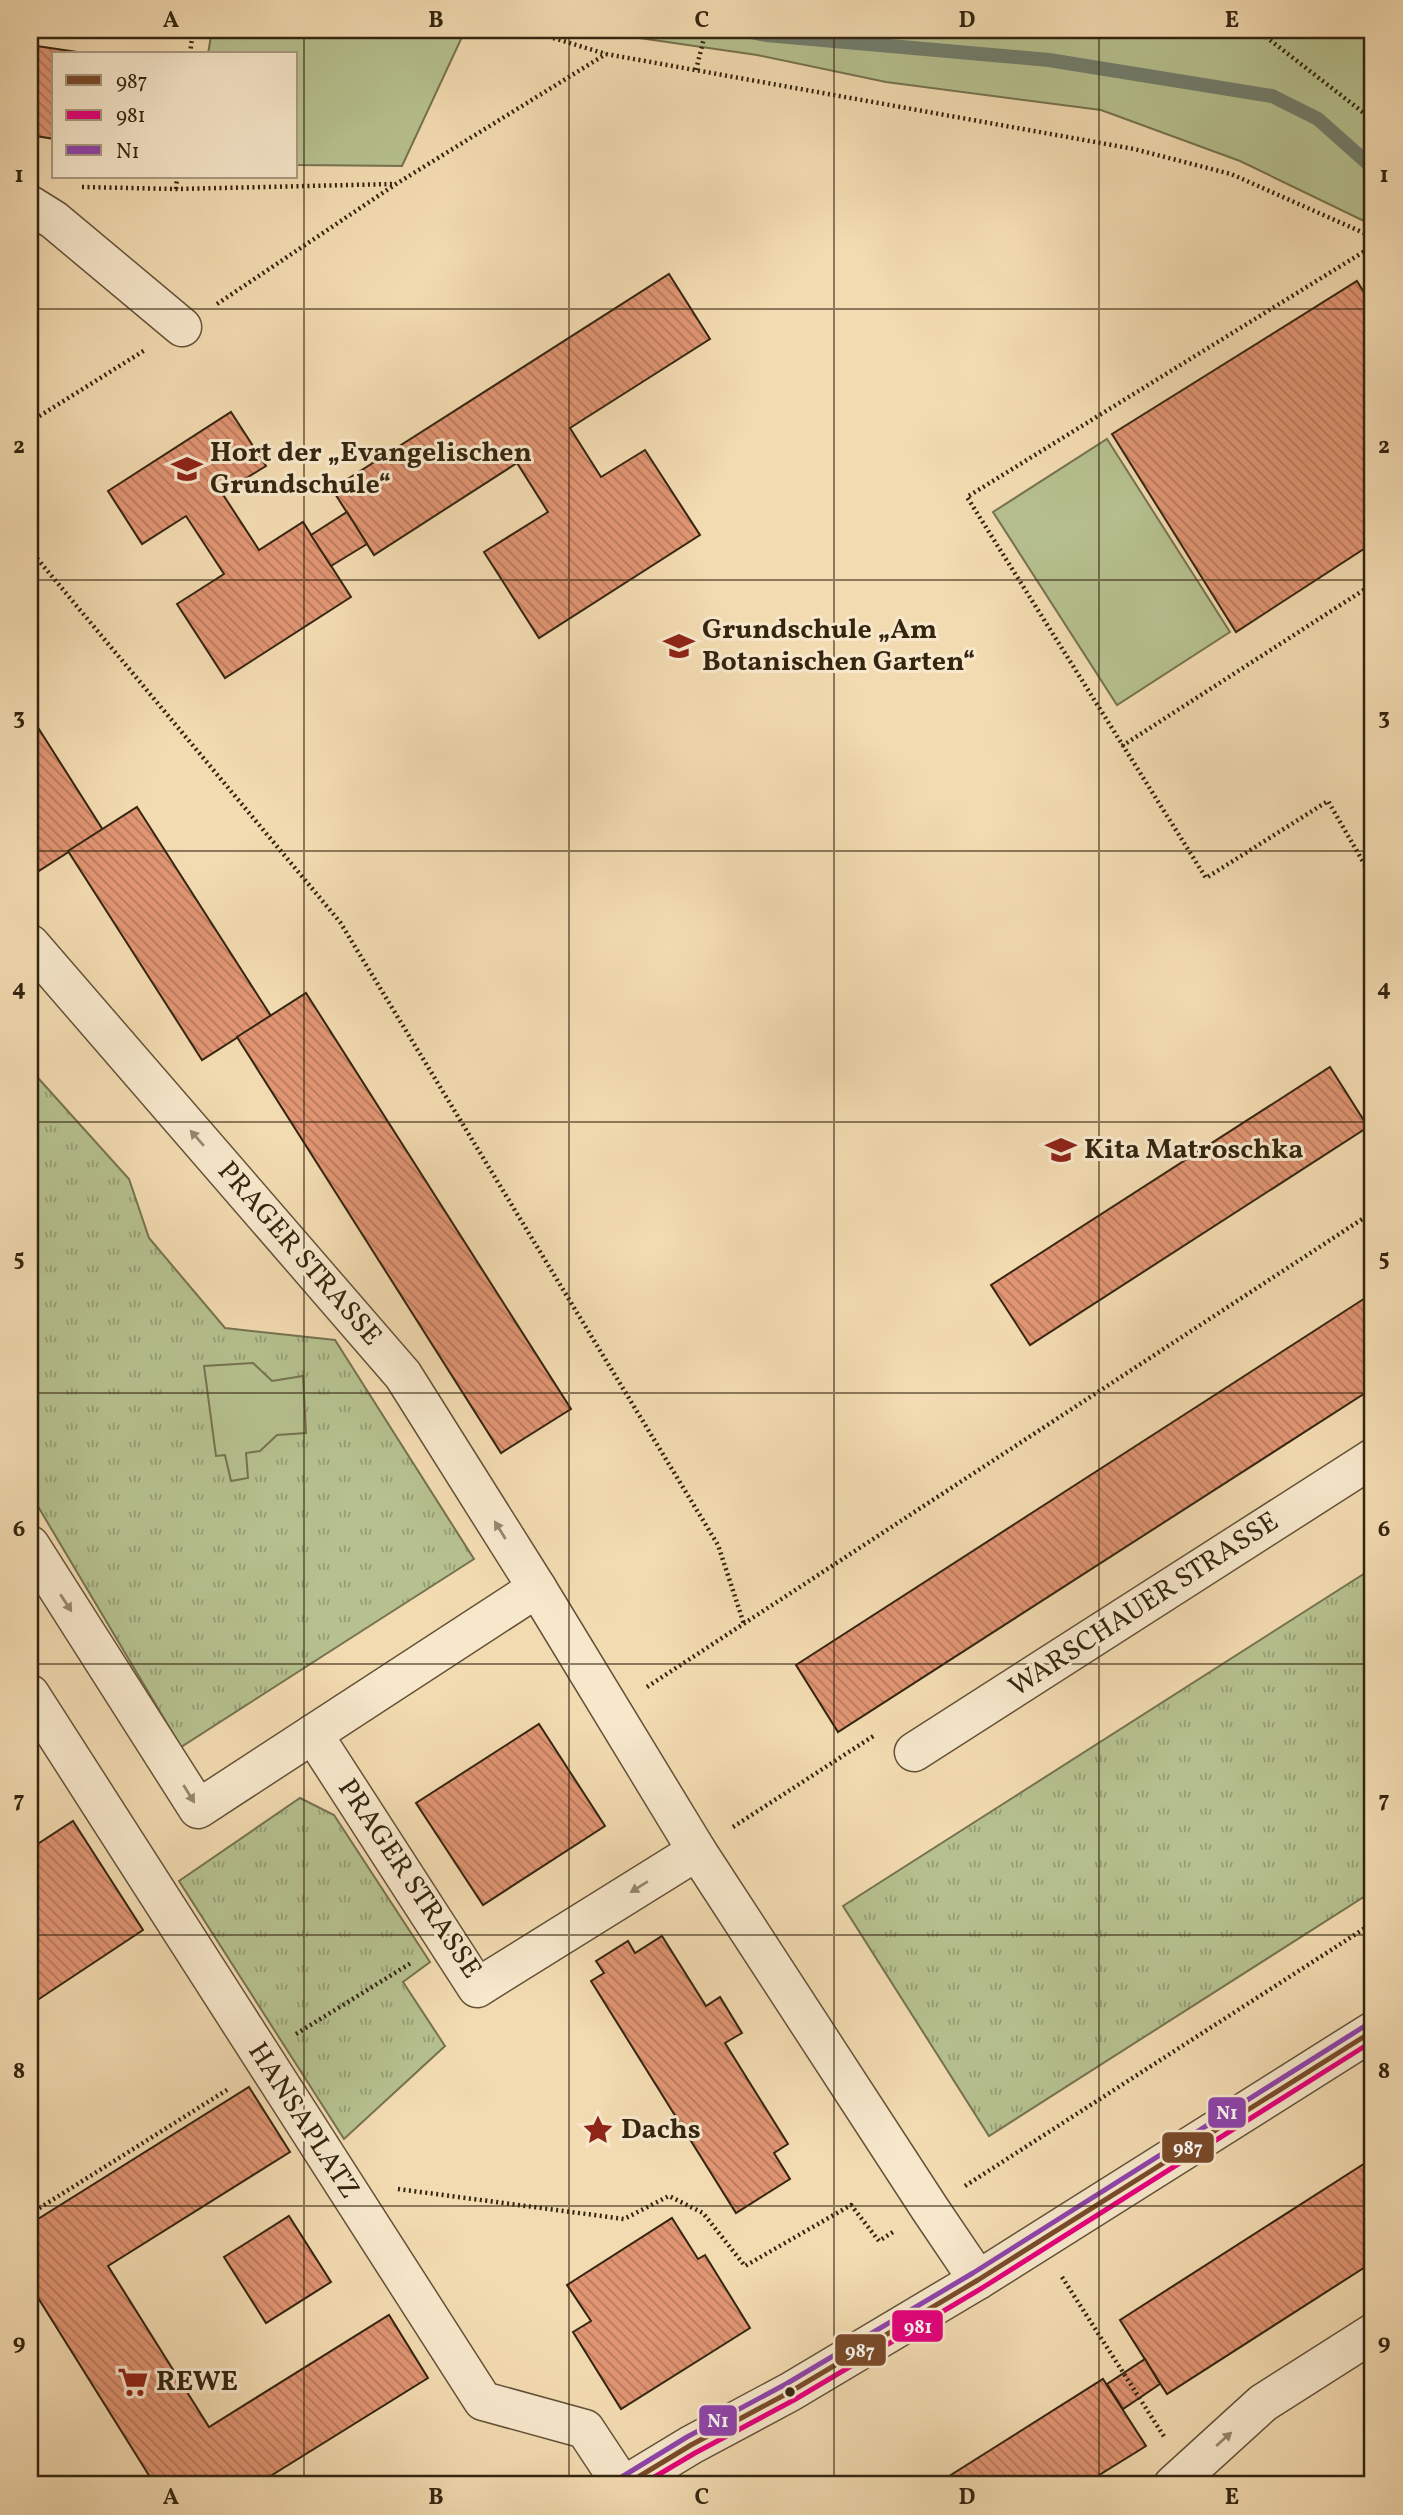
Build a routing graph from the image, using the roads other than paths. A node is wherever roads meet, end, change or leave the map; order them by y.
1 (30, 205) edge
2 (182, 327) road end
3 (30, 944) edge
4 (1373, 1458) edge
5 (30, 1545) edge
6 (537, 1587) junction
7 (30, 1694) edge
8 (313, 1734) junction
9 (914, 1752) road end
10 (697, 1851) junction
11 (1373, 2031) edge
12 (978, 2280) junction
13 (1373, 2333) edge
14 (1180, 2479) edge
15 (624, 2485) edge

1 - 2 street
6 -> 3 street, PRAGER STRASSE
4 - 9 street, WARSCHAUER STRASSE
5 -> 8 street
6 - 8 street
6 - 10 street, PRAGER STRASSE
7 - 15 street, HANSAPLATZ
10 -> 8 street, PRAGER STRASSE
10 - 12 street, PRAGER STRASSE
11 - 12 street
12 - 15 street
14 -> 13 street

